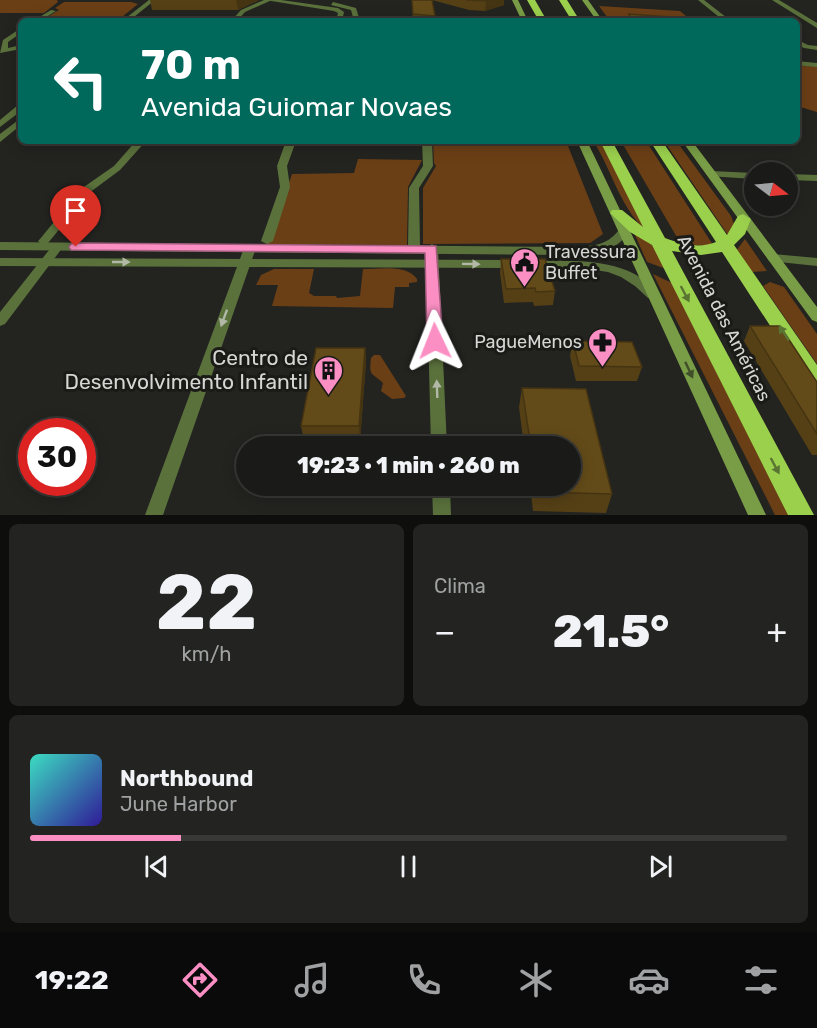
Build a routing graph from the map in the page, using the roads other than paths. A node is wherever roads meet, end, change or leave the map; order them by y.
1 (152, 0) edge
2 (161, 0) edge
3 (269, 0) edge
4 (515, 0) edge
5 (531, 0) edge
6 (563, 0) edge
7 (585, 0) edge
8 (701, 0) edge
9 (775, 0) edge
10 (306, 1) edge
11 (300, 2) edge
12 (53, 11) dead end
13 (41, 18) edge
14 (135, 18) edge
15 (237, 18) edge
16 (339, 18) edge
17 (357, 18) edge
18 (524, 18) edge
19 (541, 18) edge
20 (574, 18) edge
21 (598, 18) edge
22 (724, 18) edge
23 (817, 26) edge
24 (18, 32) edge
25 (800, 43) edge
26 (18, 47) edge
27 (806, 47) junction
28 (817, 49) edge
29 (2, 50) edge
30 (800, 61) edge
31 (817, 61) edge
32 (18, 109) edge
33 (0, 124) edge
34 (18, 124) edge
35 (0, 139) edge
36 (138, 144) edge
37 (290, 144) edge
38 (428, 144) edge
39 (583, 144) edge
40 (608, 144) edge
41 (658, 144) edge
42 (689, 144) edge
43 (711, 174) junction
44 (744, 176) edge
45 (798, 177) edge
46 (817, 178) edge
47 (617, 213) junction
48 (743, 219) junction
49 (625, 229) junction
50 (44, 241) dead end
51 (267, 241) dead end
52 (659, 241) junction
53 (0, 246) edge
54 (725, 246) junction
55 (57, 247) junction
56 (414, 247) dead end
57 (247, 255) junction
58 (432, 256) junction
59 (773, 258) junction
60 (0, 262) edge
61 (45, 262) junction
62 (817, 262) edge
63 (656, 298) junction
64 (817, 317) edge
65 (0, 321) edge
66 (817, 381) edge
67 (439, 436) edge
68 (441, 496) edge
69 (154, 515) edge
70 (442, 515) edge
71 (757, 515) edge
72 (801, 515) edge

1 - 14 street
2 - 14 street
3 - 11 street
3 - 15 street
4 - 18 main road
5 - 19 highway
6 - 20 highway
7 - 21 main road
8 - 22 street
9 - 23 street
10 - 11 street
10 - 17 street
11 - 16 street
12 - 13 street
24 - 29 street
25 - 27 street
26 - 29 street
27 - 28 street
27 - 31 street
30 - 31 street
32 - 33 street
34 - 35 street
36 - 50 street
37 - 51 street
38 - 56 street
39 - 47 main road
40 - 52 highway, Avenida das Américas
41 - 54 highway, Avenida das Américas
42 - 43 main road
43 - 44 street
43 - 48 main road
45 - 46 street
47 - 49 main road
47 - 52 highway
48 - 54 highway
48 - 59 main road
49 - 58 street
49 - 63 main road
52 - 54 highway
52 -> 72 highway, Avenida das Américas
53 - 55 street
66 -> 54 highway, Avenida das Américas
55 - 57 street
55 - 61 street
57 - 58 street
61 -> 57 street
57 -> 69 street
58 -> 63 street
67 -> 58 street
59 - 62 street
59 - 64 main road
60 - 61 street
61 - 65 street
63 -> 71 main road
68 - 70 street

